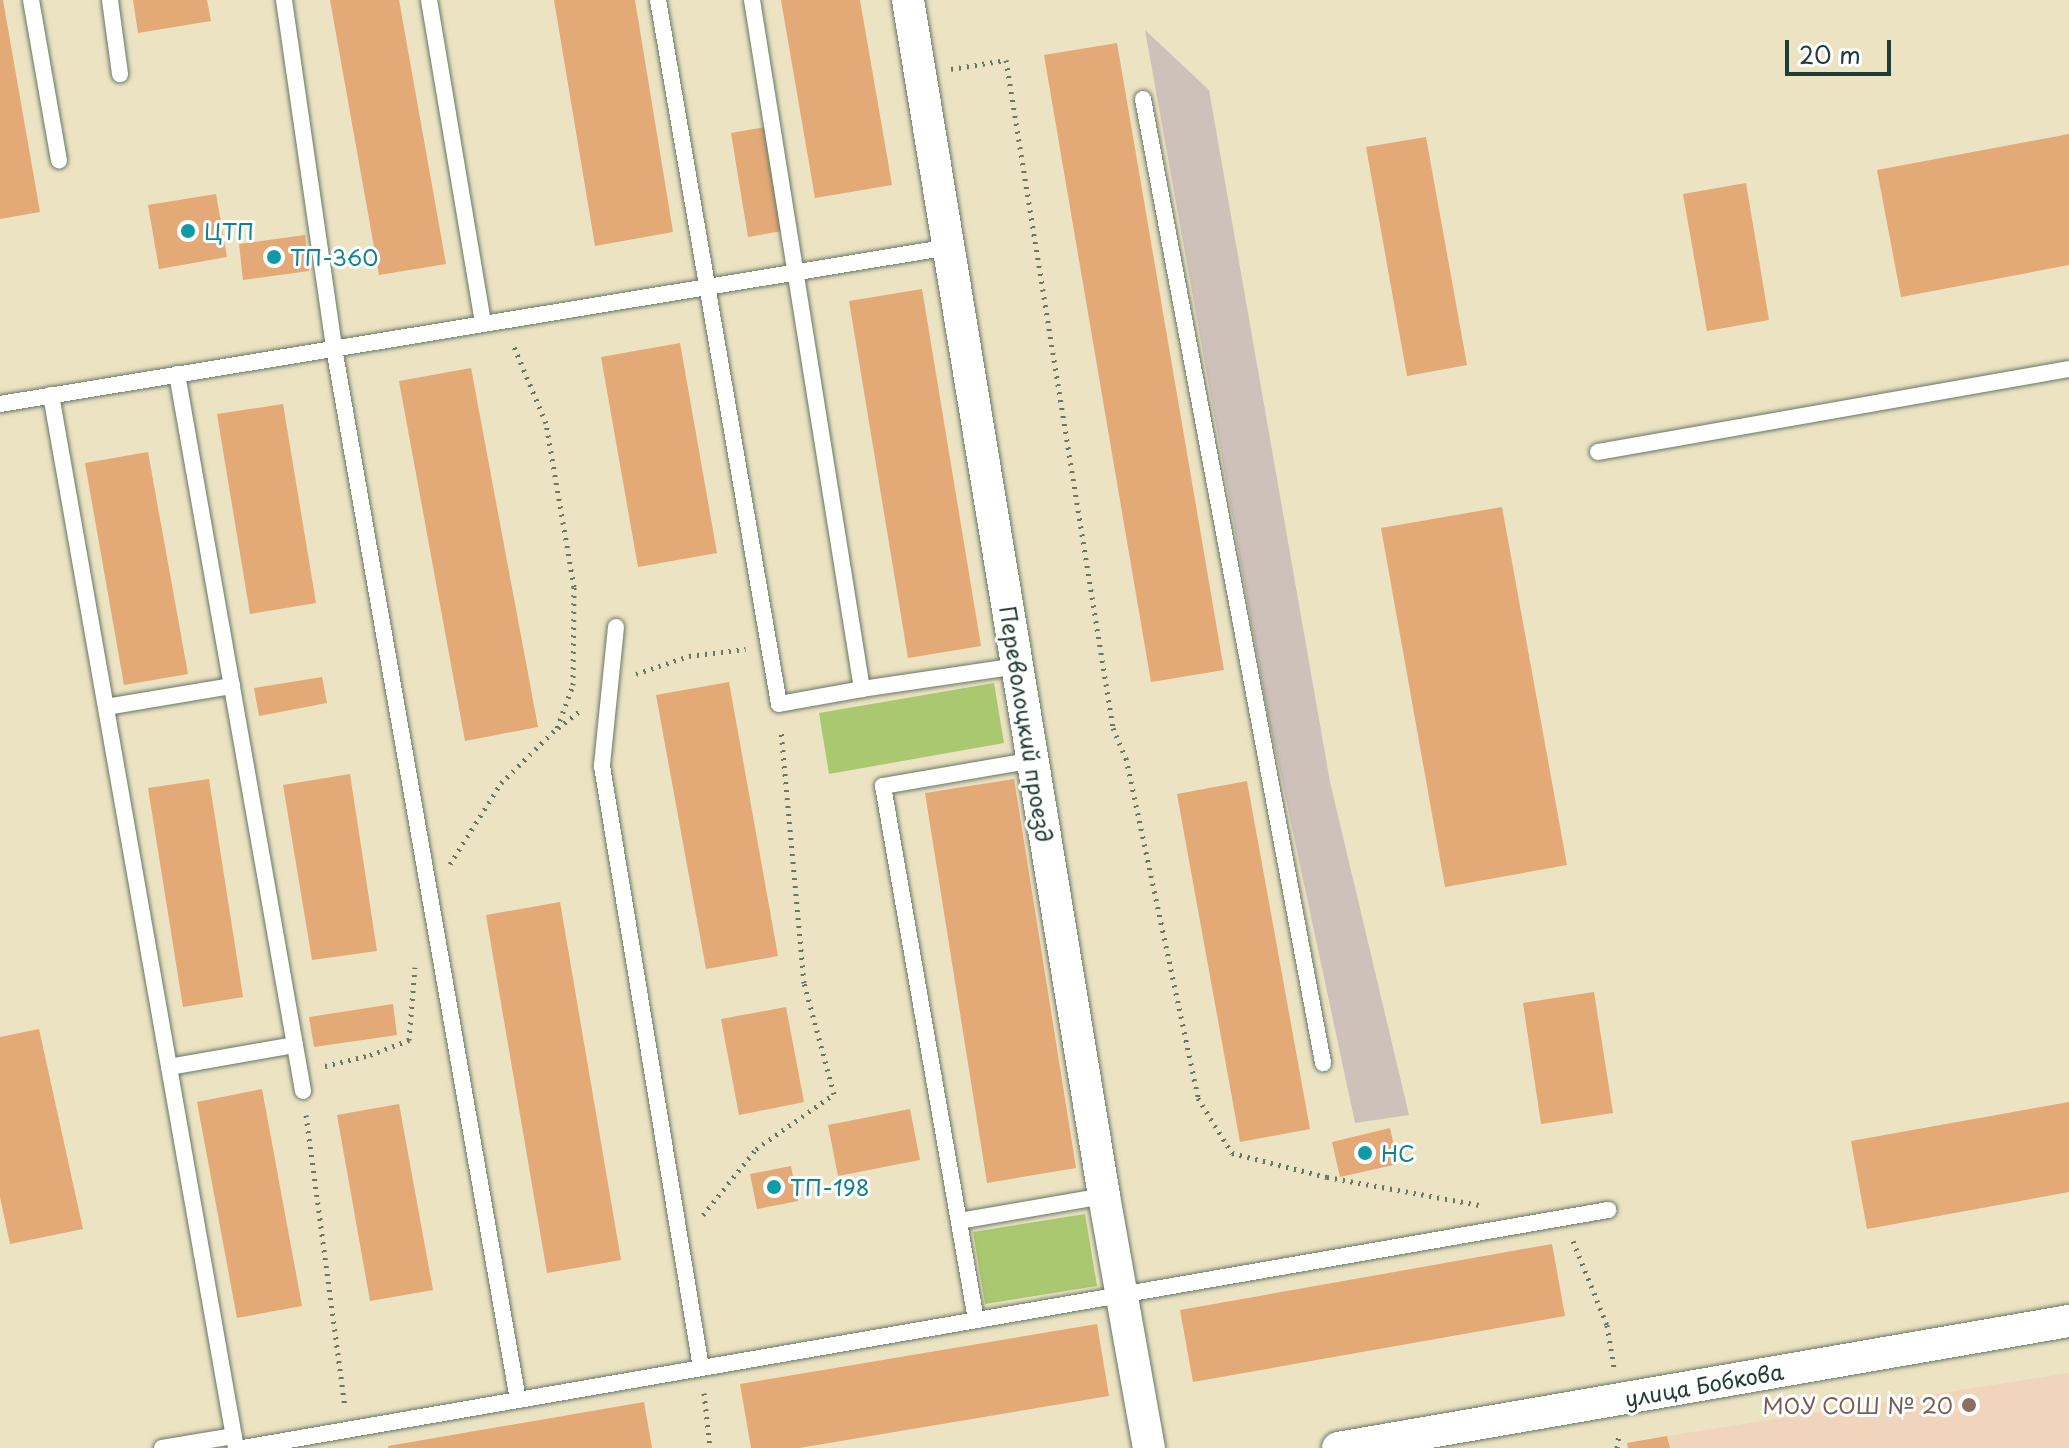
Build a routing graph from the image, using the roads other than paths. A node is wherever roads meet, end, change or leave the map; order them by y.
1 (31, 0) edge
2 (110, 0) edge
3 (284, 0) edge
4 (429, 0) edge
5 (658, 0) edge
6 (752, 0) edge
7 (908, 0) edge
8 (120, 74) dead end
9 (1143, 99) dead end
10 (59, 161) dead end
11 (949, 247) junction
12 (795, 272) junction
13 (707, 286) junction
14 (483, 324) junction
15 (334, 348) junction
16 (2069, 369) edge
17 (177, 374) junction
18 (51, 395) junction
19 (0, 404) edge
20 (1598, 452) dead end
21 (616, 627) dead end
22 (1018, 666) junction
23 (232, 686) junction
24 (862, 689) junction
25 (106, 707) junction
26 (1033, 760) junction
27 (295, 1045) junction
28 (1323, 1063) dead end
29 (169, 1067) junction
30 (303, 1091) road end
31 (1104, 1196) junction
32 (1608, 1210) dead end
33 (959, 1221) junction
34 (1123, 1294) junction
35 (976, 1320) junction
36 (2069, 1321) edge
37 (701, 1368) junction
38 (518, 1400) junction
39 (237, 1444) edge
40 (162, 1448) edge
41 (1149, 1448) edge
42 (1338, 1448) edge

1 - 10 lane
2 - 8 lane
3 - 15 lane
4 - 14 lane
5 - 13 lane
6 - 12 lane
7 - 11 street, Переволоцкий проезд
9 - 28 lane
11 - 12 lane
11 - 22 street, Переволоцкий проезд
12 - 13 lane
12 - 24 lane
13 - 14 lane
13 - 24 lane
14 - 15 lane
15 - 17 lane
15 - 38 lane
16 - 20 lane
17 - 18 lane
17 - 23 lane
18 - 19 lane
18 - 25 lane
21 - 37 lane
22 - 24 lane
22 - 26 street, Переволоцкий проезд
23 - 25 lane
23 - 27 lane
25 - 29 lane
26 - 31 street, Переволоцкий проезд
26 - 33 lane
27 - 29 lane
27 - 30 lane
29 - 39 lane
31 - 33 lane
31 - 34 street, Переволоцкий проезд
32 - 34 lane
33 - 35 lane
34 - 35 lane
34 - 41 street, Переволоцкий проезд
35 - 37 lane
36 - 42 street, улица Бобкова
37 - 38 lane
38 - 39 lane
39 - 40 lane

